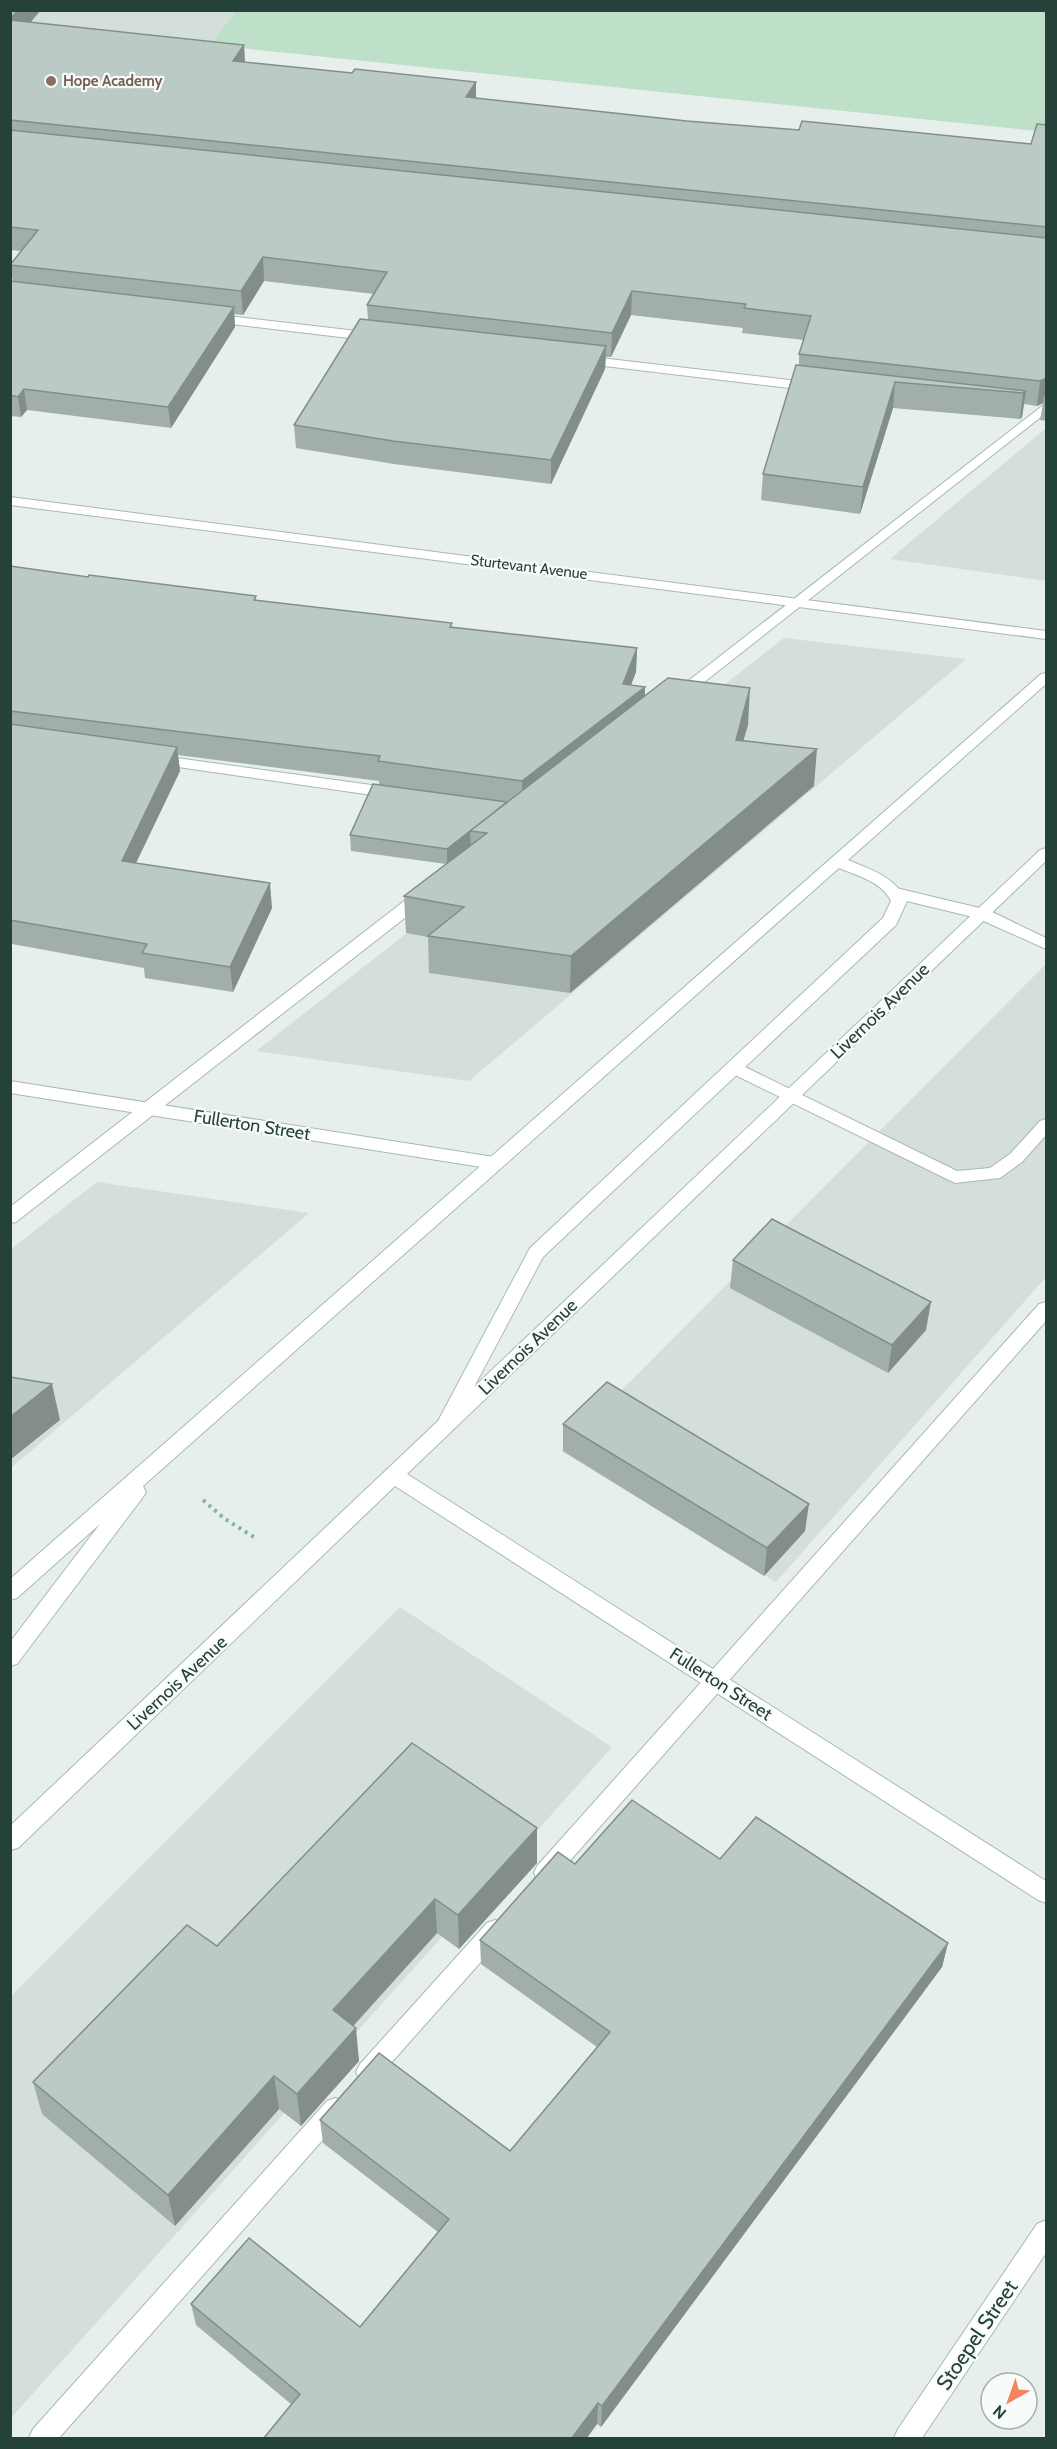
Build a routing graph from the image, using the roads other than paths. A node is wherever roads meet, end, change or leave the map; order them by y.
1 (200, 317) edge
2 (389, 338) edge
3 (567, 358) edge
4 (827, 388) edge
5 (1017, 410) edge
6 (1043, 410) edge
7 (10, 501) edge
8 (800, 601) junction
9 (1047, 635) edge
10 (1047, 677) edge
11 (670, 702) edge
12 (139, 758) edge
13 (406, 795) edge
14 (1047, 853) edge
15 (838, 862) junction
16 (435, 885) edge
17 (896, 893) junction
18 (982, 914) junction
19 (1047, 944) edge
20 (735, 1068) junction
21 (10, 1087) edge
22 (791, 1095) junction
23 (149, 1109) junction
24 (1047, 1125) edge
25 (494, 1163) junction
26 (10, 1217) edge
27 (1047, 1310) edge
28 (438, 1434) junction
29 (159, 1462) junction
30 (394, 1476) junction
31 (10, 1592) edge
32 (10, 1658) edge
33 (716, 1681) junction
34 (10, 1841) edge
35 (535, 1885) edge
36 (1047, 1893) edge
37 (511, 1912) edge
38 (1047, 2232) edge
39 (42, 2439) edge
40 (907, 2439) edge

1 - 2 main road
3 - 4 main road
5 - 6 main road
6 - 8 main road
7 - 8 main road, Sturtevant Avenue
8 - 9 main road, Sturtevant Avenue
8 - 11 main road
10 - 15 main road
12 - 13 main road
14 - 18 main road, Livernois Avenue
15 - 17 main road
15 - 25 main road
16 - 23 main road
17 - 18 main road
17 - 20 main road
18 - 19 main road
18 - 22 main road, Livernois Avenue
20 - 22 main road
20 - 28 main road
21 - 23 main road, Fullerton Street
22 - 24 main road
22 - 28 main road, Livernois Avenue
23 - 25 main road, Fullerton Street
23 - 26 main road
25 - 29 main road
27 - 33 main road
28 - 30 main road, Livernois Avenue
29 - 31 main road
29 - 32 main road
30 - 33 main road, Fullerton Street
30 - 34 main road, Livernois Avenue
33 - 35 main road
33 - 36 main road, Fullerton Street
37 - 39 main road
38 - 40 main road, Stoepel Street

